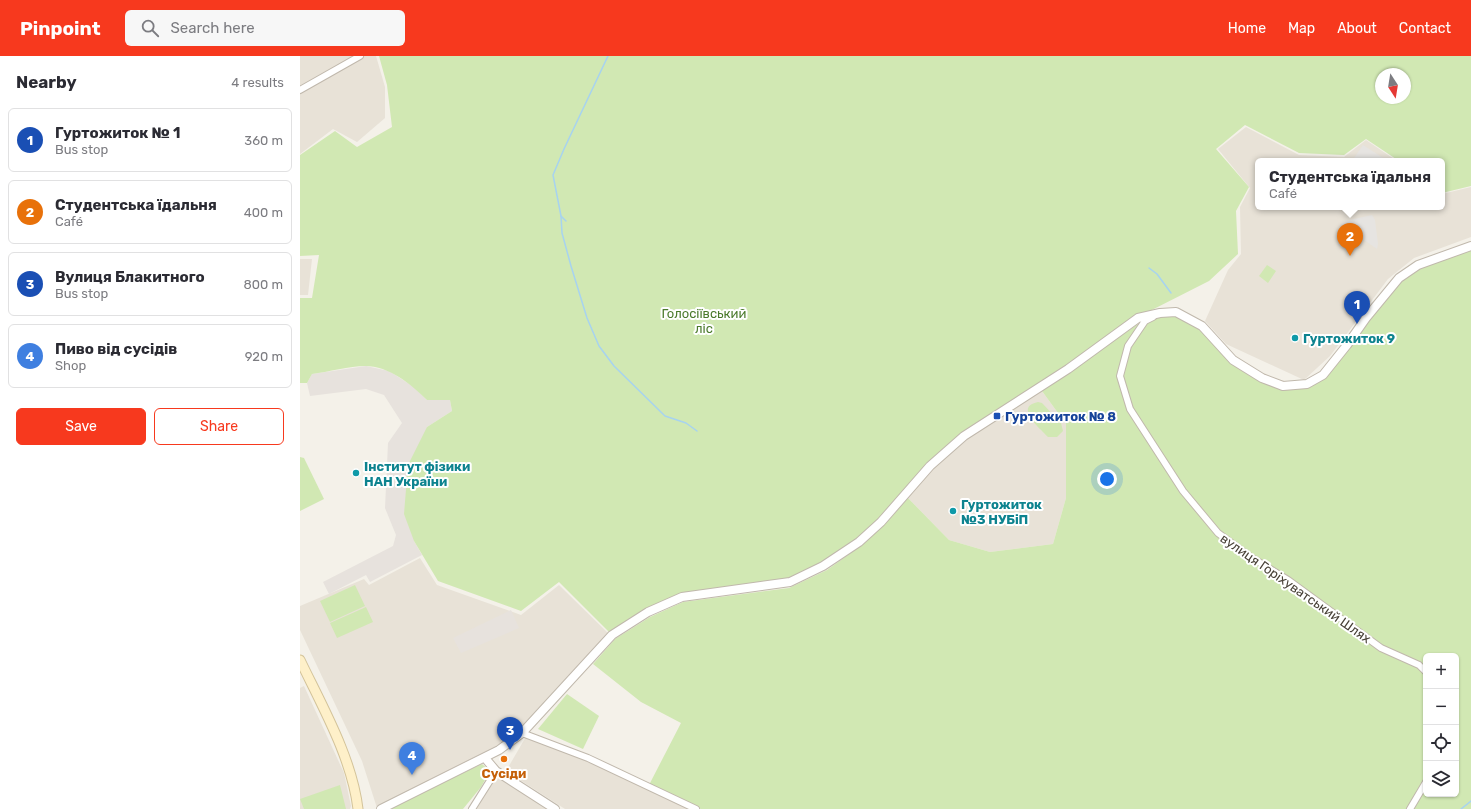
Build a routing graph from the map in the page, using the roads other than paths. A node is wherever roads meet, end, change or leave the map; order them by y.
1 (360, 56) edge
2 (300, 90) edge
3 (1471, 246) edge
4 (1160, 312) junction
5 (300, 660) edge
6 (1423, 669) edge
7 (522, 733) junction
8 (485, 758) junction
9 (496, 771) junction
10 (1423, 787) edge
11 (358, 809) edge
12 (381, 809) edge
13 (472, 809) edge
14 (555, 809) edge
15 (696, 809) edge
16 (1410, 809) edge

1 - 2 street
3 - 4 street
4 - 6 street, вулиця Горіхуватський Шлях
4 - 7 street
5 - 11 main road
7 - 8 street
7 - 15 street
8 - 9 street
8 - 12 street
9 - 13 street
9 - 14 street
10 - 16 street

